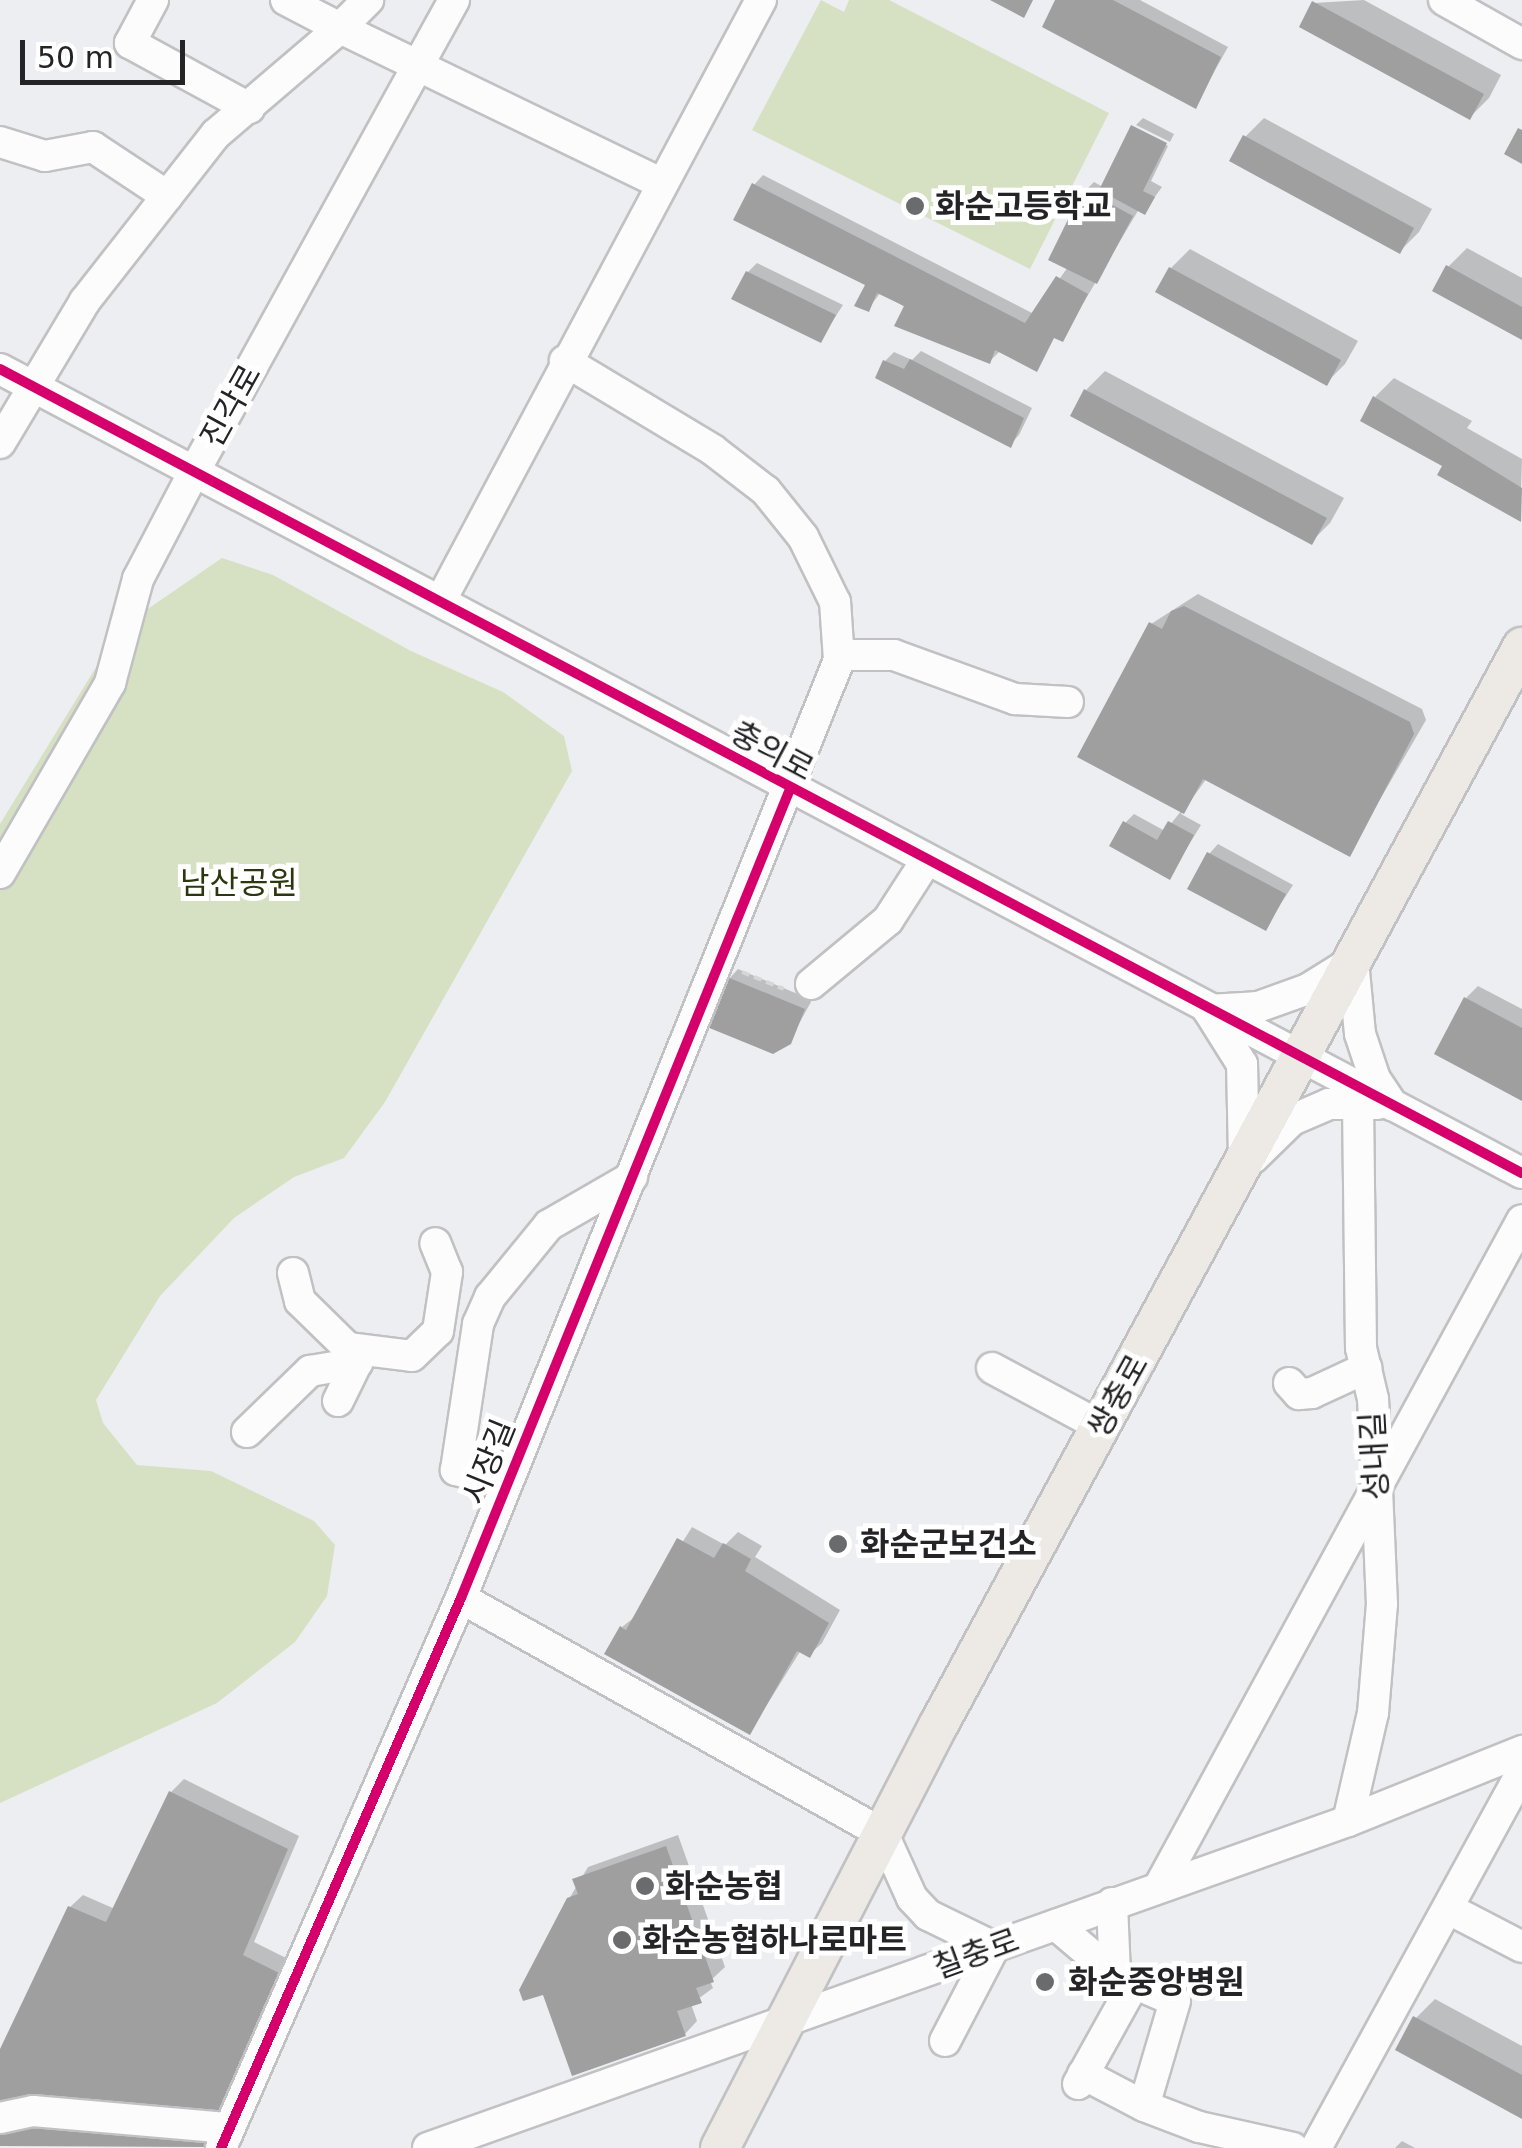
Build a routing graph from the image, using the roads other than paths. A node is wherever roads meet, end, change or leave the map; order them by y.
1 (153, 0) edge
2 (286, 0) edge
3 (368, 0) edge
4 (454, 0) edge
5 (762, 0) edge
6 (1444, 0) edge
7 (340, 28) junction
8 (1522, 44) edge
9 (419, 65) junction
10 (249, 108) junction
11 (0, 142) edge
12 (660, 183) junction
13 (167, 196) junction
14 (566, 361) junction
15 (0, 369) edge
16 (36, 388) junction
17 (0, 443) edge
18 (194, 472) junction
19 (441, 600) junction
20 (1522, 647) edge
21 (839, 655) junction
22 (1068, 702) dead end
23 (790, 789) junction
24 (926, 861) junction
25 (0, 873) edge
26 (1353, 960) junction
27 (811, 984) road end
28 (1208, 1010) junction
29 (1301, 1060) junction
30 (1358, 1095) junction
31 (1395, 1108) junction
32 (1242, 1169) junction
33 (1522, 1172) edge
34 (632, 1177) junction
35 (1522, 1220) edge
36 (434, 1243) dead end
37 (293, 1273) dead end
38 (438, 1331) junction
39 (474, 1337) junction
40 (359, 1358) junction
41 (992, 1368) dead end
42 (1366, 1368) junction
43 (1289, 1383) dead end
44 (338, 1400) dead end
45 (1102, 1427) junction
46 (247, 1432) dead end
47 (506, 1484) junction
48 (1378, 1496) junction
49 (461, 1598) junction
50 (1520, 1761) edge
51 (1348, 1821) junction
52 (883, 1834) junction
53 (1159, 1887) junction
54 (1112, 1904) junction
55 (1451, 1910) junction
56 (1056, 1924) junction
57 (994, 1948) junction
58 (1522, 1948) edge
59 (1123, 1981) junction
60 (784, 2023) junction
61 (945, 2040) dead end
62 (1144, 2106) junction
63 (0, 2118) edge
64 (224, 2138) edge
65 (428, 2148) edge
66 (720, 2148) edge
67 (1292, 2148) edge
68 (1316, 2148) edge

1 - 10 street
2 - 7 street
3 - 7 street
4 - 9 street, 진각로
5 - 12 street
6 - 8 street
7 - 9 street
7 - 10 street
9 - 12 street
9 - 18 street, 진각로
10 - 13 street
11 - 13 street
12 - 14 street
13 - 16 street
14 - 19 street
14 - 21 street
15 - 16 street, 충의로
16 - 17 street
16 - 18 street, 충의로
18 - 19 street, 충의로
18 - 25 street, 진각로
19 - 23 street, 충의로
20 - 26 main road, 쌍충로
21 - 22 street
21 - 23 street, 시장길
23 - 24 street, 충의로
23 - 34 street, 시장길
24 - 27 street
24 - 28 street, 충의로
26 - 28 street
26 - 29 main road, 쌍충로
26 - 31 street
28 - 29 street, 충의로
28 - 32 street
29 - 30 street, 충의로
29 - 32 main road, 쌍충로
30 - 31 street, 충의로
30 - 32 street
30 - 42 street, 성내길
31 - 33 street, 충의로
32 - 45 main road, 쌍충로
34 - 39 street
34 - 47 street, 시장길
35 - 48 street
36 - 38 street
37 - 40 street
38 - 39 street
38 - 40 street
39 - 47 street
40 - 44 street
40 - 46 street
41 - 45 street
42 - 43 street
42 - 48 street, 성내길
45 - 52 main road, 쌍충로
47 - 49 street, 시장길
48 - 51 street, 성내길
48 - 53 street
49 - 52 street
49 - 64 street, 시장길
50 - 51 street, 칠충로
50 - 55 street
51 - 53 street, 칠충로
52 - 57 street
52 - 60 main road, 쌍충로
53 - 54 street, 칠충로
54 - 56 street, 칠충로
54 - 59 street
55 - 58 street
55 - 68 street
56 - 57 street, 칠충로
56 - 59 street
57 - 60 street, 칠충로
57 - 61 street
59 - 62 street
59 - 62 street
60 - 65 street, 칠충로
60 - 66 main road, 쌍충로
62 - 67 street
63 - 64 street

